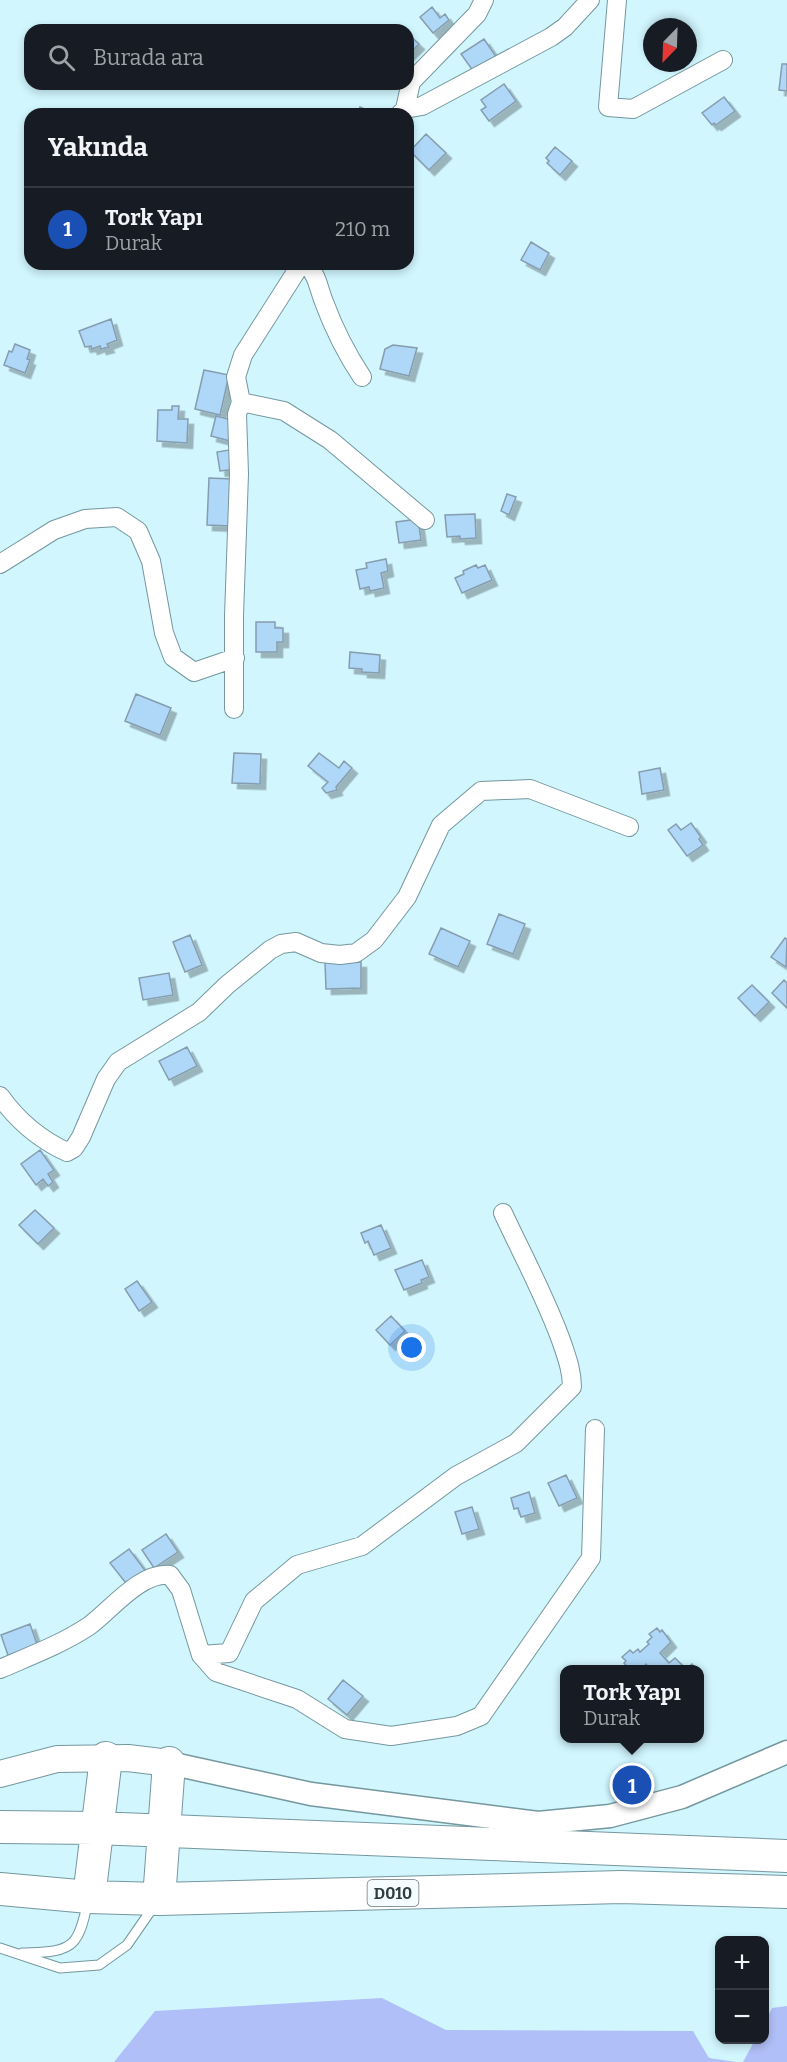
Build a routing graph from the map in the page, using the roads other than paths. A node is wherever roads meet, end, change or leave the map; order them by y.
1 (484, 0) edge
2 (590, 0) edge
3 (617, 0) edge
4 (723, 60) dead end
5 (414, 79) edge
6 (409, 90) edge
7 (403, 108) edge
8 (414, 108) edge
9 (297, 270) edge
10 (312, 270) edge
11 (362, 377) dead end
12 (241, 402) junction
13 (425, 520) dead end
14 (0, 564) edge
15 (235, 658) junction
16 (234, 709) dead end
17 (629, 827) dead end
18 (0, 1096) edge
19 (503, 1213) dead end
20 (595, 1429) dead end
21 (201, 1655) junction
22 (0, 1669) edge
23 (787, 1752) edge
24 (106, 1758) junction
25 (169, 1763) junction
26 (0, 1774) edge
27 (0, 1827) edge
28 (96, 1828) junction
29 (163, 1831) junction
30 (787, 1856) edge
31 (0, 1889) edge
32 (787, 1893) edge
33 (89, 1897) junction
34 (159, 1899) junction
35 (0, 1948) edge
36 (19, 1953) junction

1 - 5 street
2 - 8 street
3 - 4 street
6 - 7 street
9 - 12 street
10 - 11 street
12 - 13 street
12 - 15 street
14 - 15 street
15 - 16 street
17 - 18 street
19 - 21 street
20 - 21 street
21 - 22 street
23 - 25 street
24 - 25 main road
24 - 26 main road
24 - 28 highway
25 - 29 highway
27 - 28 highway
28 - 29 highway
28 - 33 highway
29 - 30 highway
29 - 34 highway
31 - 33 highway, D010
32 - 34 highway, D010
33 - 34 highway, D010
33 - 36 lane
34 - 36 lane
35 - 36 lane

